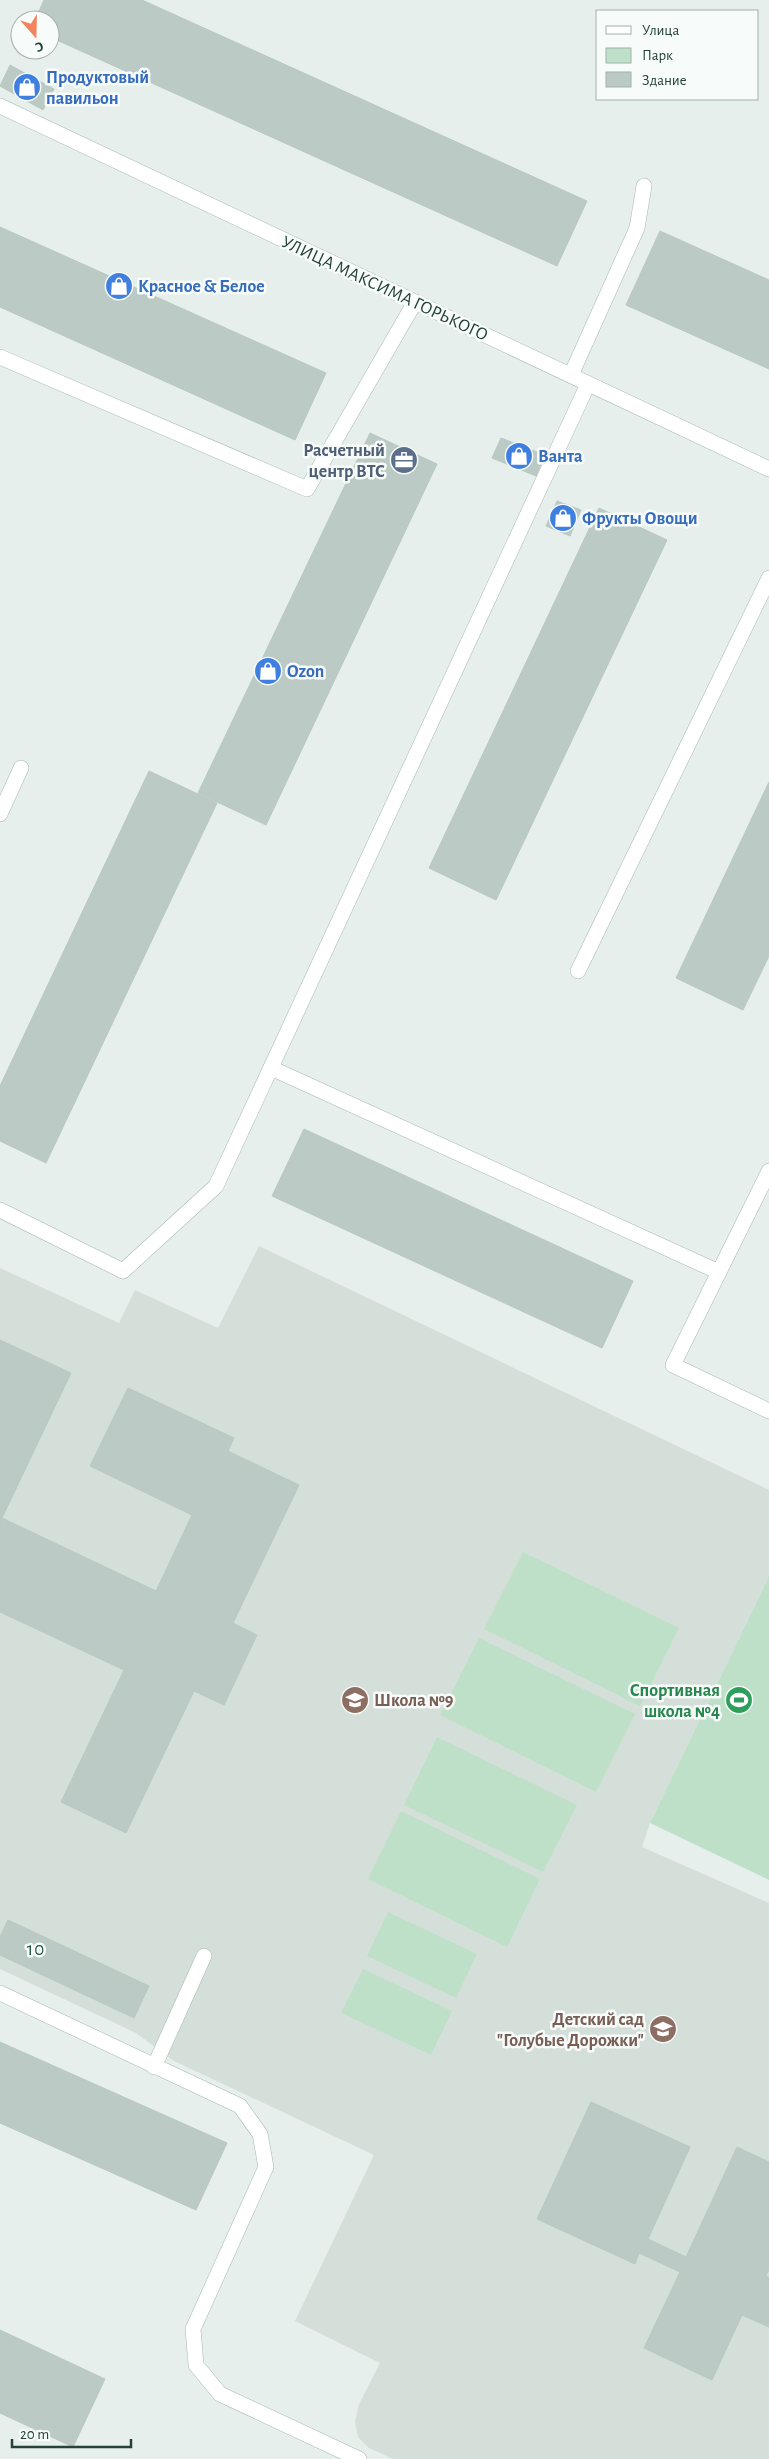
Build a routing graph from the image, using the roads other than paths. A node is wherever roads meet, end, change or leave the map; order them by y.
1 (1, 109) edge
2 (644, 186) dead end
3 (415, 302) junction
4 (0, 357) edge
5 (571, 375) junction
6 (588, 384) junction
7 (769, 470) edge
8 (769, 578) edge
9 (21, 768) dead end
10 (0, 814) edge
11 (578, 970) dead end
12 (271, 1068) junction
13 (769, 1171) edge
14 (0, 1210) edge
15 (719, 1272) junction
16 (769, 1412) edge
17 (204, 1956) dead end
18 (0, 1993) edge
19 (154, 2067) junction
20 (359, 2459) edge

1 - 3 street, УЛИЦА МАКСИМА ГОРЬКОГО
2 - 5 street
3 - 4 street
3 - 5 street, УЛИЦА МАКСИМА ГОРЬКОГО
5 - 6 street, УЛИЦА МАКСИМА ГОРЬКОГО
6 - 7 street, УЛИЦА МАКСИМА ГОРЬКОГО
6 - 12 street
8 - 11 street
9 - 10 street
12 - 14 street
12 - 15 street
13 - 15 street
15 - 16 street
17 - 19 street
18 - 19 street
19 - 20 street

